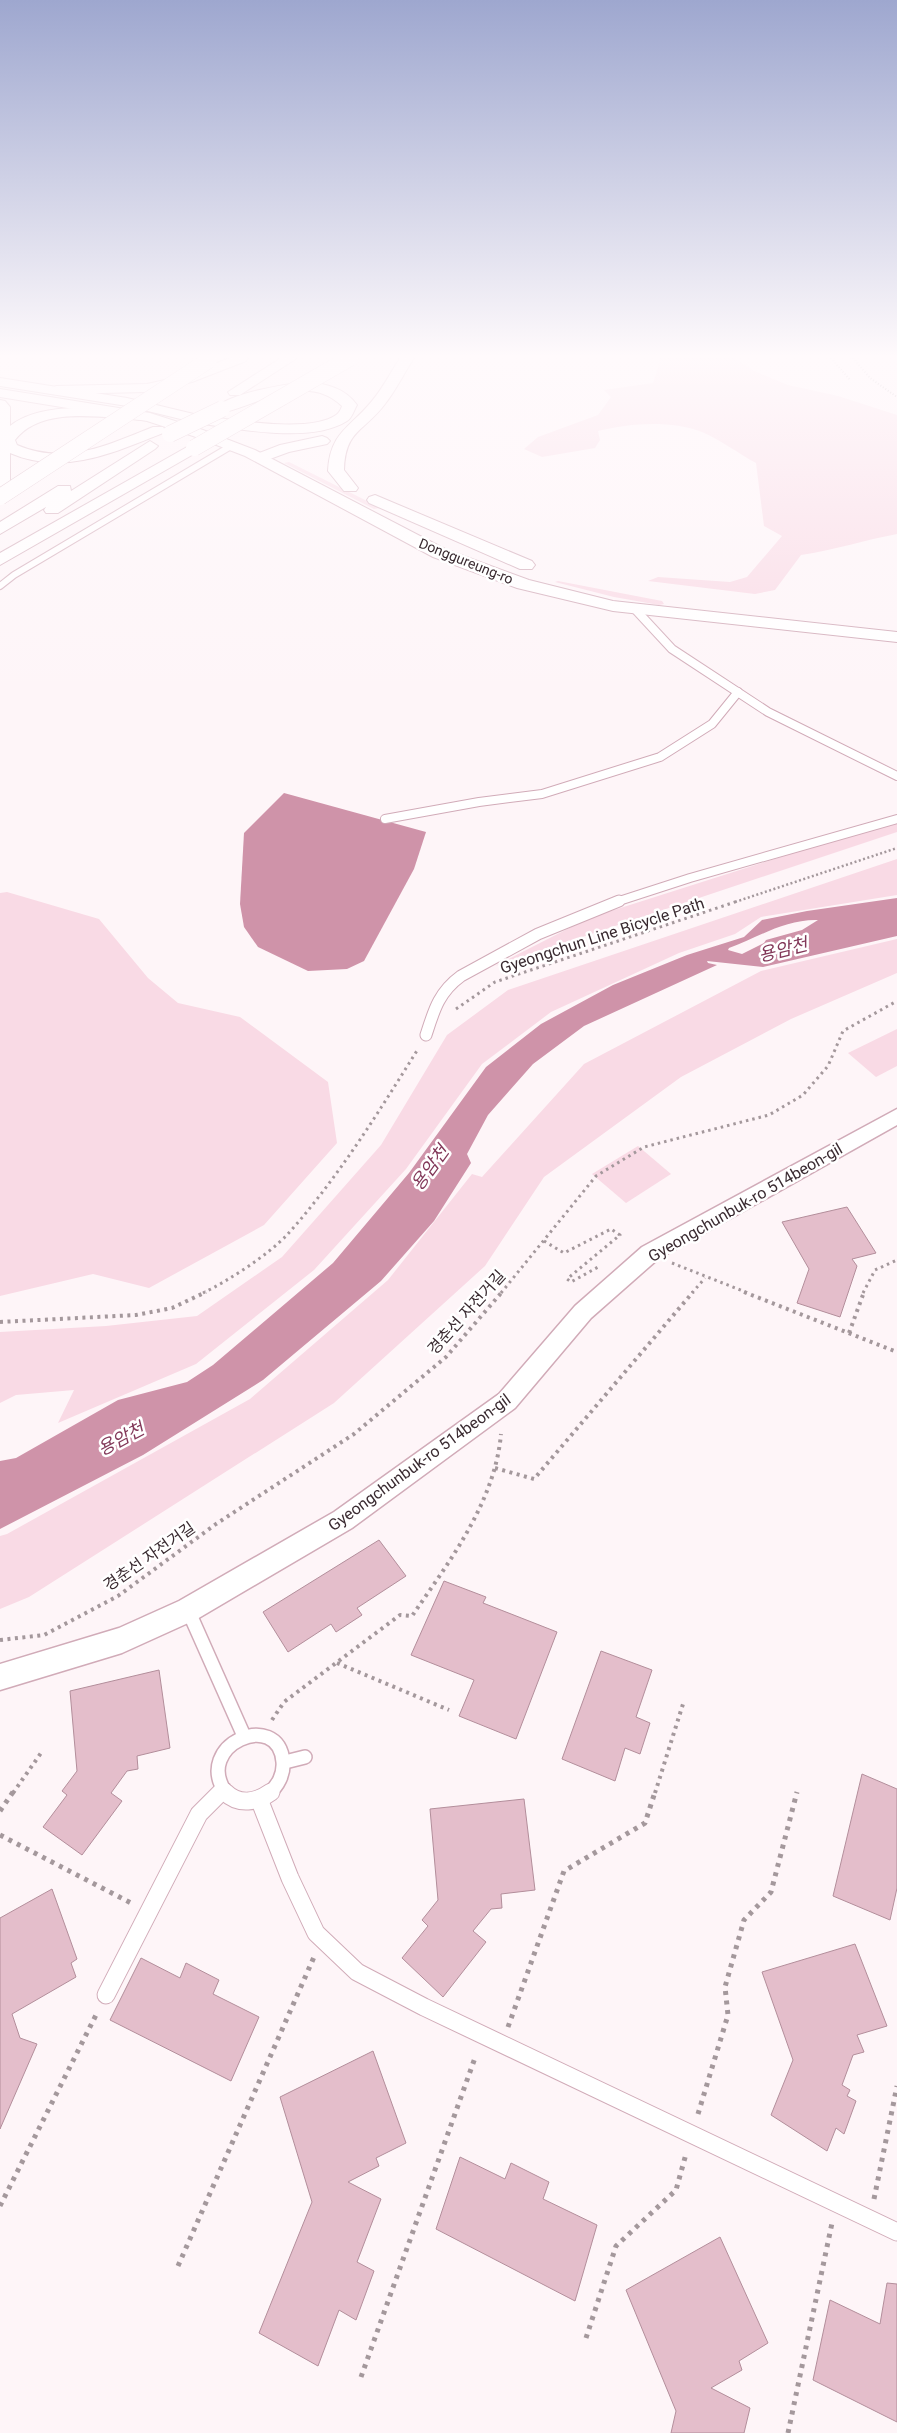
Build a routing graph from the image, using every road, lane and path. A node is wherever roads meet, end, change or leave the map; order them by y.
1 (2, 472) edge
2 (39, 472) edge
3 (97, 472) edge
4 (106, 472) edge
5 (153, 472) edge
6 (188, 472) edge
7 (284, 472) edge
8 (316, 472) edge
9 (336, 472) edge
10 (350, 488) junction
11 (0, 491) edge
12 (0, 497) edge
13 (0, 529) edge
14 (0, 543) edge
15 (0, 560) edge
16 (0, 586) edge
17 (634, 608) junction
18 (897, 623) edge
19 (897, 638) edge
20 (738, 692) junction
21 (897, 776) edge
22 (385, 819) dead end
23 (897, 819) edge
24 (897, 848) edge
25 (897, 1001) edge
26 (426, 1035) junction
27 (897, 1116) edge
28 (544, 1241) junction
29 (650, 1253) junction
30 (897, 1260) edge
31 (603, 1264) dead end
32 (705, 1278) junction
33 (0, 1322) edge
34 (849, 1333) junction
35 (897, 1352) edge
36 (507, 1400) junction
37 (495, 1468) junction
38 (188, 1610) junction
39 (0, 1640) edge
40 (336, 1662) junction
41 (0, 1677) edge
42 (683, 1704) dead end
43 (450, 1710) dead end
44 (244, 1736) junction
45 (262, 1736) junction
46 (41, 1753) dead end
47 (305, 1757) dead end
48 (285, 1762) junction
49 (224, 1789) junction
50 (797, 1792) dead end
51 (259, 1799) junction
52 (0, 1811) edge
53 (0, 1835) edge
54 (149, 1913) junction
55 (322, 1939) junction
56 (106, 1995) joint
57 (483, 2035) junction
58 (502, 2044) junction
59 (897, 2086) edge
60 (692, 2134) junction
61 (836, 2202) junction
62 (0, 2206) edge
63 (870, 2219) junction
64 (897, 2232) edge
65 (178, 2266) dead end
66 (586, 2338) dead end
67 (361, 2377) dead end
68 (788, 2433) edge

1 - 11 main road
2 - 12 main road, bridge
3 - 13 main road
4 - 14 main road
5 - 15 main road, bridge
6 - 16 lane
7 - 17 main road, Donggureung-ro
8 - 10 main road, Donggureung-ro
9 - 10 main road
10 - 18 main road, Donggureung-ro
17 - 19 main road, Donggureung-ro
17 - 20 lane
20 - 21 lane
20 - 22 lane
23 - 26 lane
24 - 26 path, Gyeongchun Line Bicycle Path
25 - 28 path, 경춘선 자전거길
26 - 33 path, Gyeongchun Line Bicycle Path
27 - 29 street, Gyeongchunbuk-ro 514beon-gil
28 - 31 path
28 - 39 path, 경춘선 자전거길
29 - 32 path
29 - 36 street, Gyeongchunbuk-ro 514beon-gil
30 - 34 path
32 - 34 path
32 - 37 path
34 - 35 path
36 - 37 path
36 - 38 street, Gyeongchunbuk-ro 514beon-gil
37 - 40 path
38 - 41 street, Gyeongchunbuk-ro 514beon-gil
38 - 44 lane
40 - 43 path
40 - 45 path
42 - 58 path
44 - 45 lane
44 - 49 lane
45 - 48 lane
46 - 52 path
47 - 48 lane
48 - 51 lane
49 - 51 lane
49 - 54 lane
50 - 60 path
51 - 55 lane
53 - 54 path
54 - 56 lane
55 - 57 lane
55 - 65 path
56 - 62 path
57 - 58 lane
57 - 67 path
58 - 60 lane
59 - 63 path
60 - 61 lane
60 - 66 path
61 - 63 lane
61 - 68 path
63 - 64 lane

